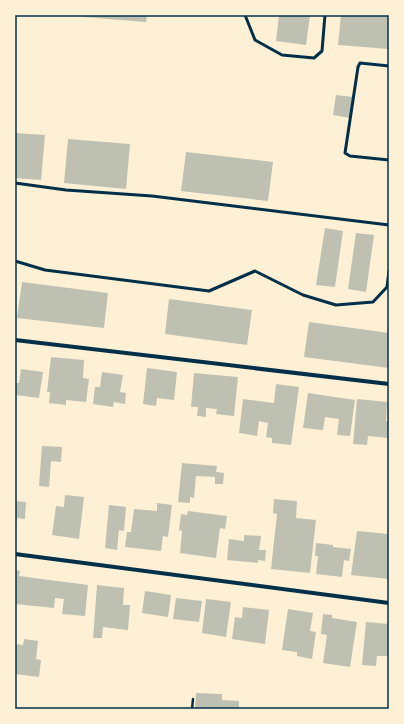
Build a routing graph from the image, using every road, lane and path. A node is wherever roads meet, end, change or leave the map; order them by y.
1 (245, 15) edge
2 (325, 15) edge
3 (389, 66) edge
4 (389, 160) edge
5 (15, 183) edge
6 (389, 225) edge
7 (15, 261) edge
8 (389, 271) edge
9 (15, 340) edge
10 (389, 384) edge
11 (15, 554) edge
12 (389, 603) edge
13 (193, 698) dead end
14 (192, 709) edge

1 - 2 lane
3 - 4 lane
5 - 6 lane
7 - 8 lane
9 - 10 street
11 - 12 street
13 - 14 path

